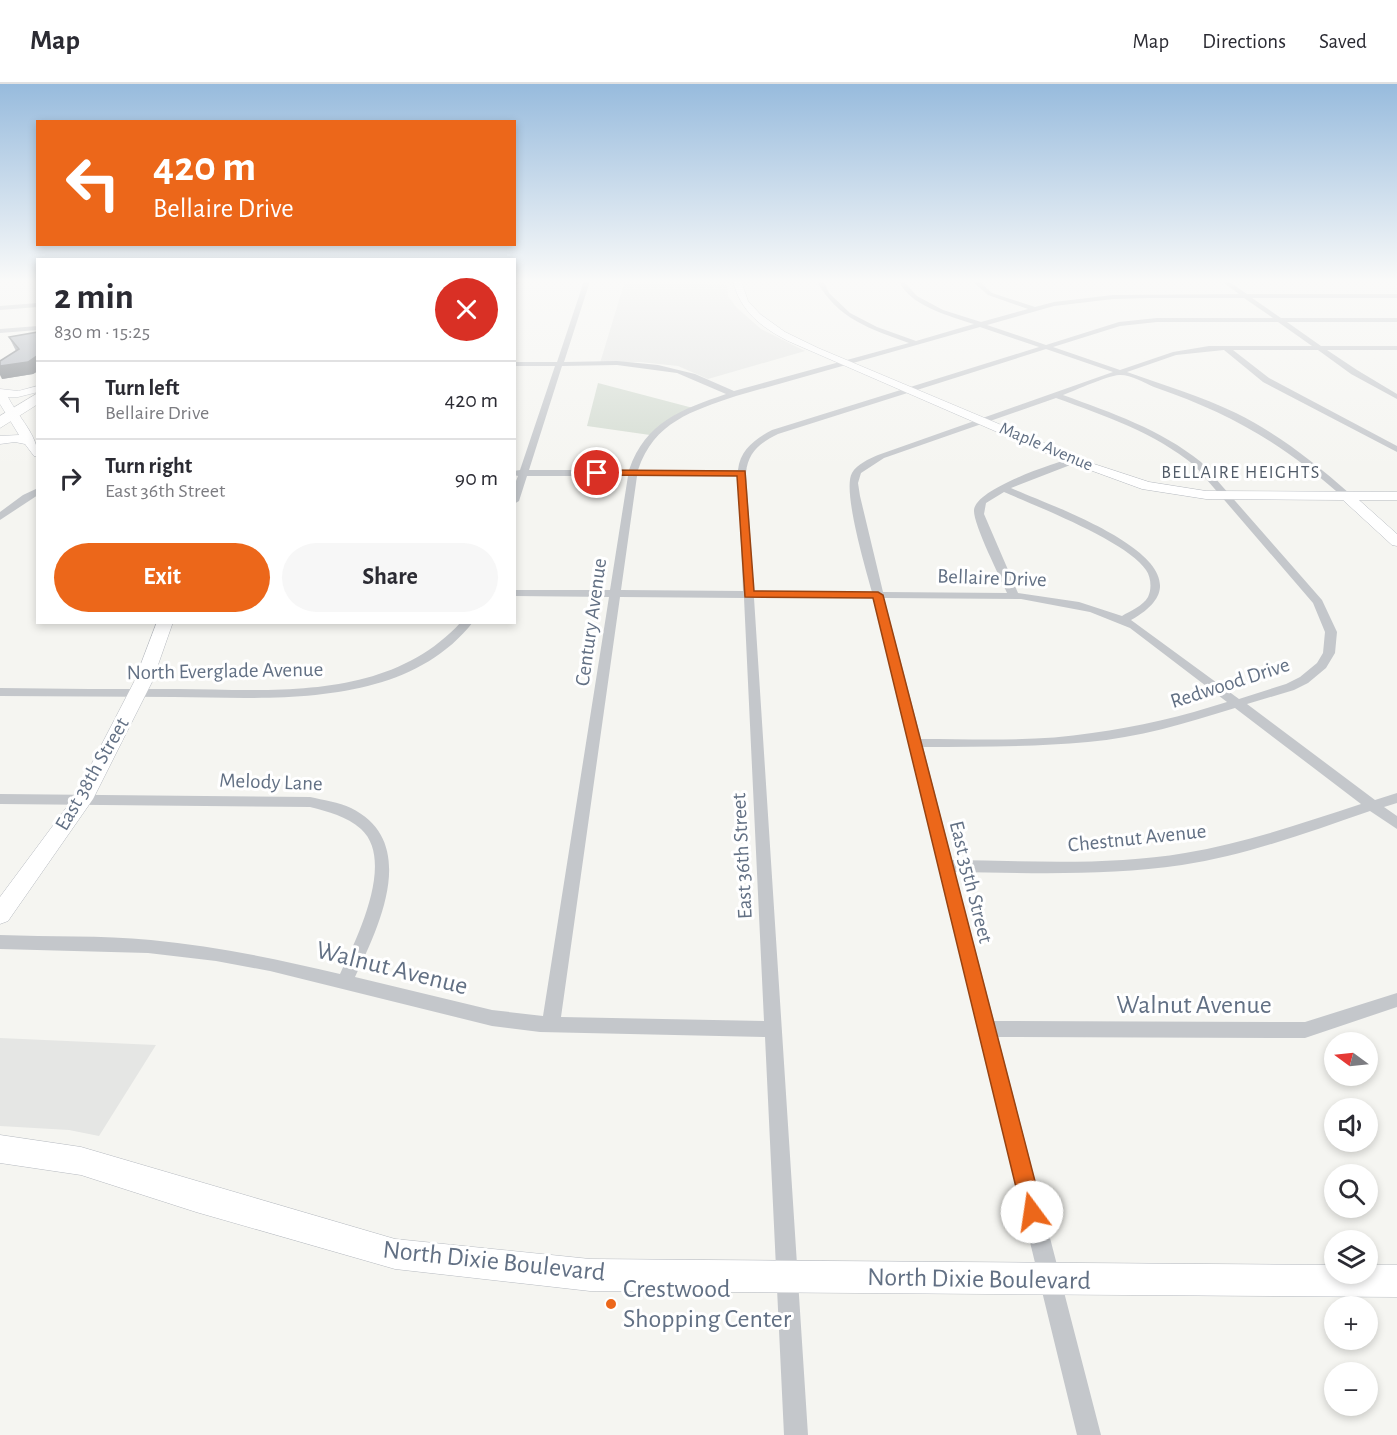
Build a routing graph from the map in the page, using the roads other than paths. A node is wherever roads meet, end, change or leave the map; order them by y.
1 (566, 344) edge
2 (802, 344) edge
3 (912, 344) edge
4 (1036, 344) edge
5 (1054, 344) edge
6 (1313, 344) edge
7 (1045, 347) junction
8 (1226, 348) junction
9 (1319, 348) junction
10 (1397, 348) edge
11 (845, 363) junction
12 (516, 364) edge
13 (560, 364) junction
14 (1121, 372) junction
15 (36, 390) edge
16 (909, 390) junction
17 (0, 393) edge
18 (733, 394) junction
19 (1056, 395) junction
20 (1397, 397) edge
21 (36, 398) edge
22 (6, 419) edge
23 (983, 421) junction
24 (0, 440) edge
25 (30, 441) junction
26 (1397, 449) edge
27 (36, 450) edge
28 (1075, 460) junction
29 (519, 473) edge
30 (633, 473) junction
31 (742, 473) junction
32 (1005, 489) junction
33 (516, 490) edge
34 (36, 492) edge
35 (1226, 495) junction
36 (1346, 495) junction
37 (1397, 496) edge
38 (0, 517) edge
39 (1397, 542) edge
40 (516, 593) edge
41 (615, 593) junction
42 (749, 594) junction
43 (878, 595) junction
44 (1014, 596) junction
45 (1122, 620) junction
46 (164, 624) edge
47 (466, 624) edge
48 (0, 692) edge
49 (138, 692) junction
50 (1237, 704) junction
51 (915, 743) junction
52 (0, 798) edge
53 (1397, 798) edge
54 (82, 799) junction
55 (1372, 805) junction
56 (1397, 824) edge
57 (945, 866) junction
58 (0, 915) edge
59 (0, 942) edge
60 (344, 982) junction
61 (1397, 1000) edge
62 (551, 1025) junction
63 (773, 1029) junction
64 (986, 1029) junction
65 (0, 1149) edge
66 (787, 1276) junction
67 (1050, 1280) junction
68 (1397, 1281) edge
69 (796, 1435) edge
70 (1089, 1435) edge

1 - 13 street
2 - 11 street, Maple Avenue
3 - 11 street, Century Avenue
4 - 7 street
5 - 7 street, East 36th Street
6 - 9 street
7 - 14 street
7 - 16 street, East 36th Street
8 - 9 street
8 - 14 street
8 - 26 street
9 - 10 street
9 - 20 street
11 - 16 street, Maple Avenue
11 - 18 street, Century Avenue
12 - 13 street
13 - 18 street
13 - 29 street
14 - 19 street
14 - 36 street
15 - 17 street
16 - 23 street, Maple Avenue
16 - 31 street, East 36th Street
17 - 22 street
18 - 30 street, Century Avenue
19 - 23 street
19 - 35 street, Redwood Drive
21 - 22 highway
22 - 25 street
23 - 28 street, Maple Avenue
23 - 43 street, East 35th Street
24 - 25 street
25 - 27 street
28 - 32 street
28 - 35 street, Maple Avenue
29 - 30 street
29 - 33 street
30 - 31 street
30 - 41 street, Century Avenue
31 - 42 street, East 36th Street
32 - 44 street
32 - 45 street
34 - 38 street
35 - 36 street, Maple Avenue
35 - 50 street, Redwood Drive
36 - 37 street, Maple Avenue
36 - 39 street
40 - 41 street, Bellaire Drive
41 - 42 street, Bellaire Drive
41 - 62 street, Century Avenue
42 - 43 street, Bellaire Drive
42 - 63 street, East 36th Street
43 - 44 street, Bellaire Drive
43 - 51 street, East 35th Street
44 - 45 street, Bellaire Drive
45 - 50 street, Bellaire Drive
46 - 49 street, East 38th Street
47 - 49 street, North Everglade Avenue
48 - 49 street, North Everglade Avenue
49 - 54 street, East 38th Street
50 - 51 street, Redwood Drive
50 - 55 street, Bellaire Drive
51 - 57 street, East 35th Street
52 - 54 street, Melody Lane
53 - 55 street, Chestnut Avenue
54 - 58 street, East 38th Street
54 - 60 street, Melody Lane
55 - 56 street, Bellaire Drive
55 - 57 street, Chestnut Avenue
57 - 64 street, East 35th Street
59 - 60 street, Walnut Avenue
60 - 62 street, Walnut Avenue
61 - 64 street, Walnut Avenue
62 - 63 street, Walnut Avenue
63 - 66 street, East 36th Street
64 - 67 street, East 35th Street
65 - 66 street, North Dixie Boulevard
66 - 67 street, North Dixie Boulevard
66 - 69 street, East 36th Street
67 - 68 street, North Dixie Boulevard
67 - 70 street, East 35th Street

